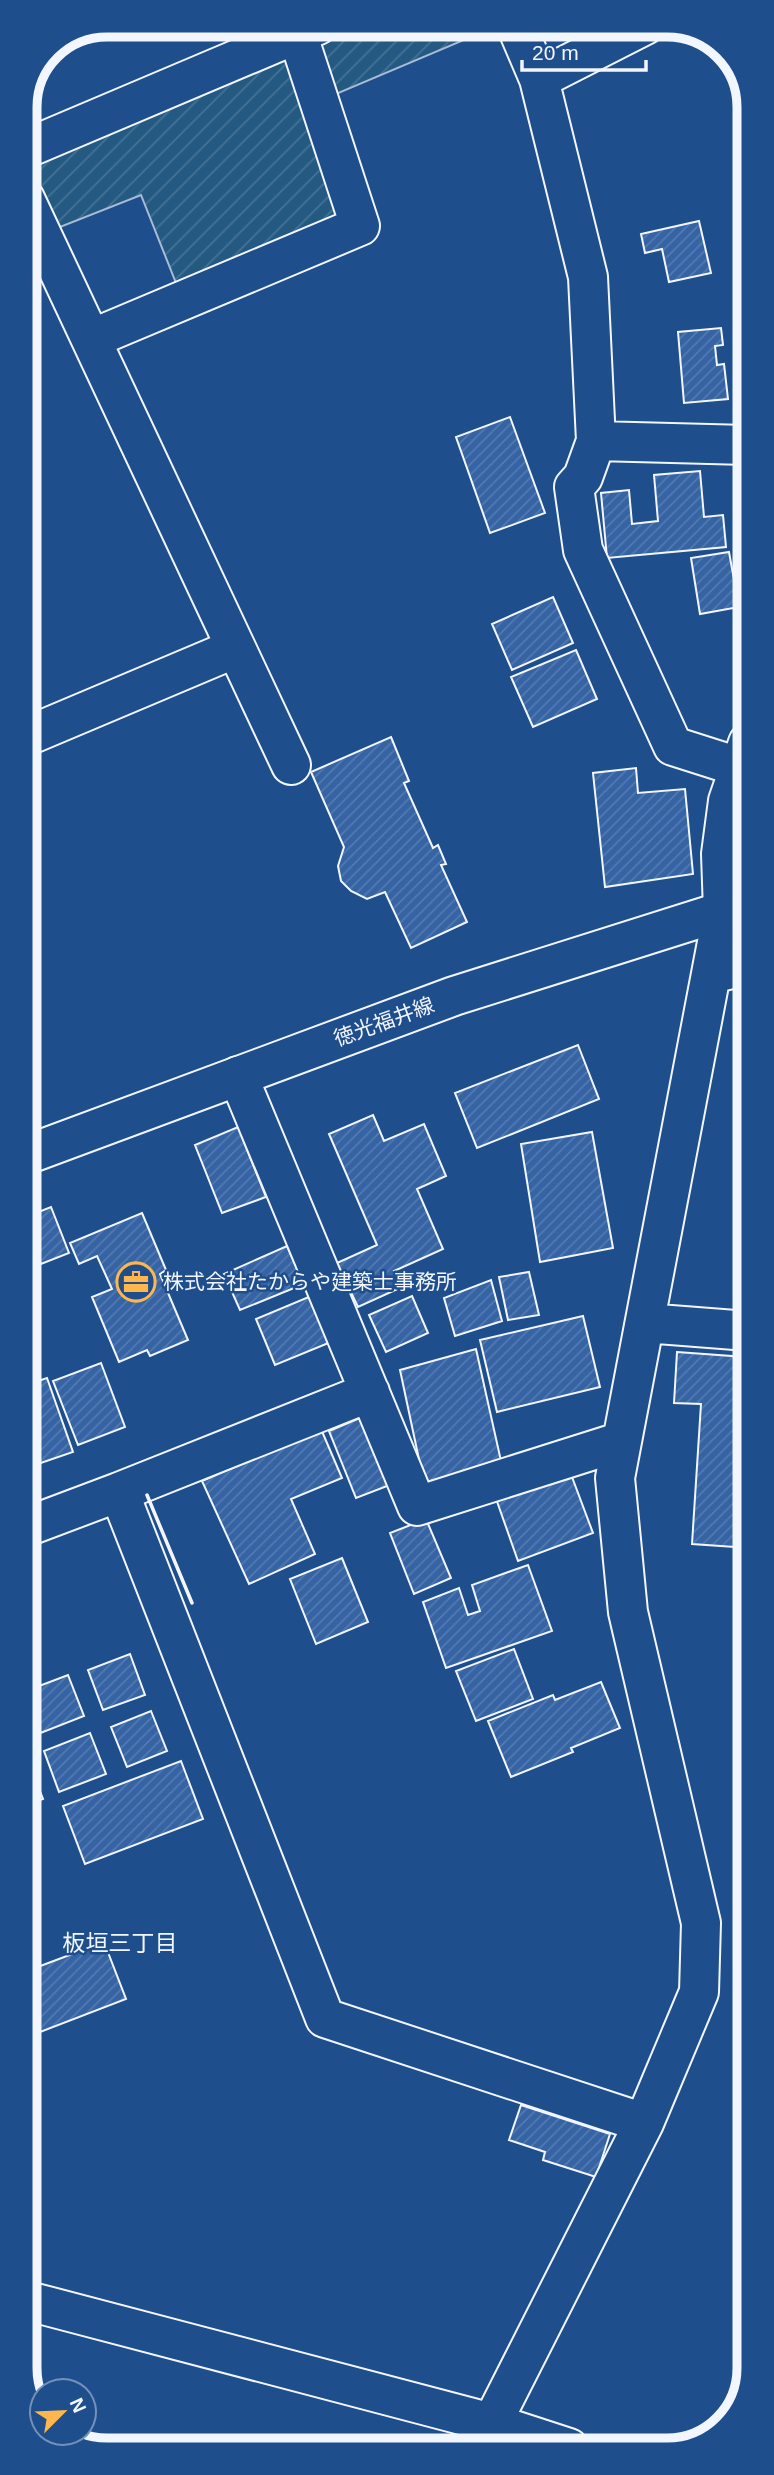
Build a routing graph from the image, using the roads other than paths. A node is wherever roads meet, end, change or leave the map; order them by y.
1 (288, 37) edge
2 (309, 37) edge
3 (521, 37) edge
4 (621, 37) edge
5 (539, 79) junction
6 (37, 144) edge
7 (37, 224) edge
8 (91, 339) junction
9 (596, 441) junction
10 (737, 445) edge
11 (236, 648) junction
12 (37, 732) edge
13 (737, 754) edge
14 (291, 765) dead end
15 (737, 773) edge
16 (734, 851) edge
17 (736, 909) edge
18 (737, 968) edge
19 (711, 974) junction
20 (238, 1076) junction
21 (37, 1151) edge
22 (645, 1323) junction
23 (737, 1330) edge
24 (370, 1392) junction
25 (622, 1441) junction
26 (119, 1492) junction
27 (37, 1523) edge
28 (644, 2123) junction
29 (37, 2304) edge
30 (482, 2436) edge

1 - 6 street
2 - 8 street
3 - 5 street
4 - 5 street
5 - 9 street
7 - 8 street
8 - 11 street
9 - 10 street
9 - 13 street
11 - 12 street
11 - 14 street
15 - 16 street
16 - 17 street
17 - 19 street
17 - 20 street, 徳光福井線
18 - 19 street
19 - 22 street
20 - 21 street, 徳光福井線
20 - 24 street
22 - 23 street
22 - 25 street
24 - 25 street
24 - 26 street
25 - 28 street
26 - 27 street
26 - 28 street
28 - 30 street
29 - 30 street

